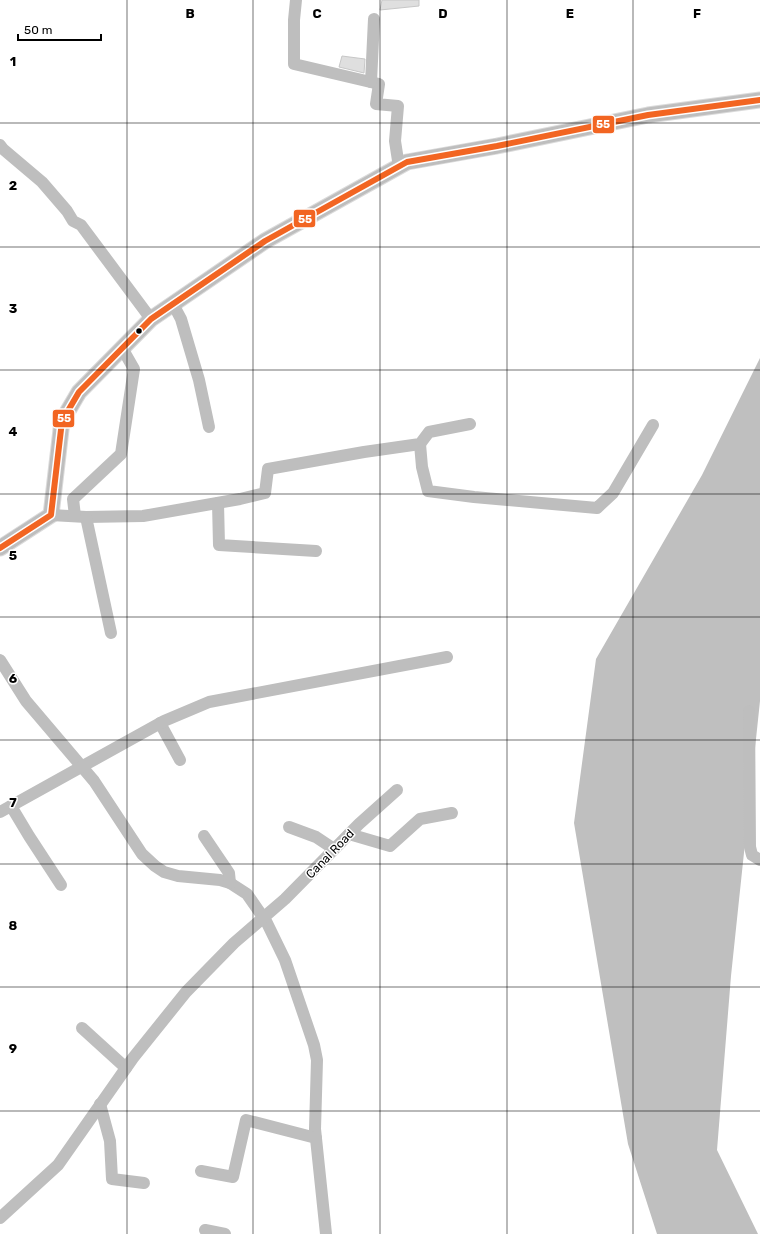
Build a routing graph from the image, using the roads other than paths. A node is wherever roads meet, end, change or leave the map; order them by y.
1 (296, 0) edge
2 (374, 19) dead end
3 (371, 82) junction
4 (760, 100) edge
5 (0, 145) edge
6 (398, 167) junction
7 (173, 304) junction
8 (151, 319) junction
9 (122, 348) junction
10 (470, 424) dead end
11 (653, 425) dead end
12 (209, 427) dead end
13 (420, 444) junction
14 (218, 503) junction
15 (51, 515) junction
16 (80, 517) junction
17 (0, 548) edge
18 (316, 551) dead end
19 (111, 633) dead end
20 (447, 657) dead end
21 (0, 660) edge
22 (749, 711) dead end
23 (160, 723) junction
24 (180, 760) dead end
25 (83, 767) junction
26 (397, 790) dead end
27 (11, 806) junction
28 (0, 812) edge
29 (452, 813) dead end
30 (289, 827) dead end
31 (349, 834) junction
32 (204, 836) dead end
33 (334, 849) junction
34 (760, 860) edge
35 (230, 883) junction
36 (61, 885) dead end
37 (263, 918) junction
38 (82, 1028) dead end
39 (126, 1068) junction
40 (100, 1104) junction
41 (316, 1138) junction
42 (202, 1171) dead end
43 (144, 1183) dead end
44 (0, 1218) edge
45 (205, 1230) dead end
46 (225, 1234) edge
47 (326, 1234) edge

1 - 3 street
2 - 3 street
3 - 6 street
4 - 6 main road
5 - 8 street
6 - 7 main road
7 - 8 main road
7 - 12 street
8 - 9 main road
9 - 15 main road
9 - 16 street
10 - 13 street
11 - 13 street
13 - 14 street
14 - 16 street
14 - 18 street
15 - 16 street
15 - 17 main road
16 - 19 street
20 - 23 street
21 - 25 street
22 - 34 street
23 - 24 street
23 - 25 street
25 - 27 street
25 - 35 street
26 - 31 street, Canal Road
27 - 28 street
27 - 36 street
29 - 31 street
30 - 33 street
31 - 33 street, Canal Road
32 - 35 street
33 - 37 street, Canal Road
35 - 37 street
37 - 39 street, Canal Road
37 - 41 street
38 - 39 street
39 - 40 street, Canal Road
40 - 43 street
40 - 44 street, Canal Road
41 - 42 street
41 - 47 street
45 - 46 street

